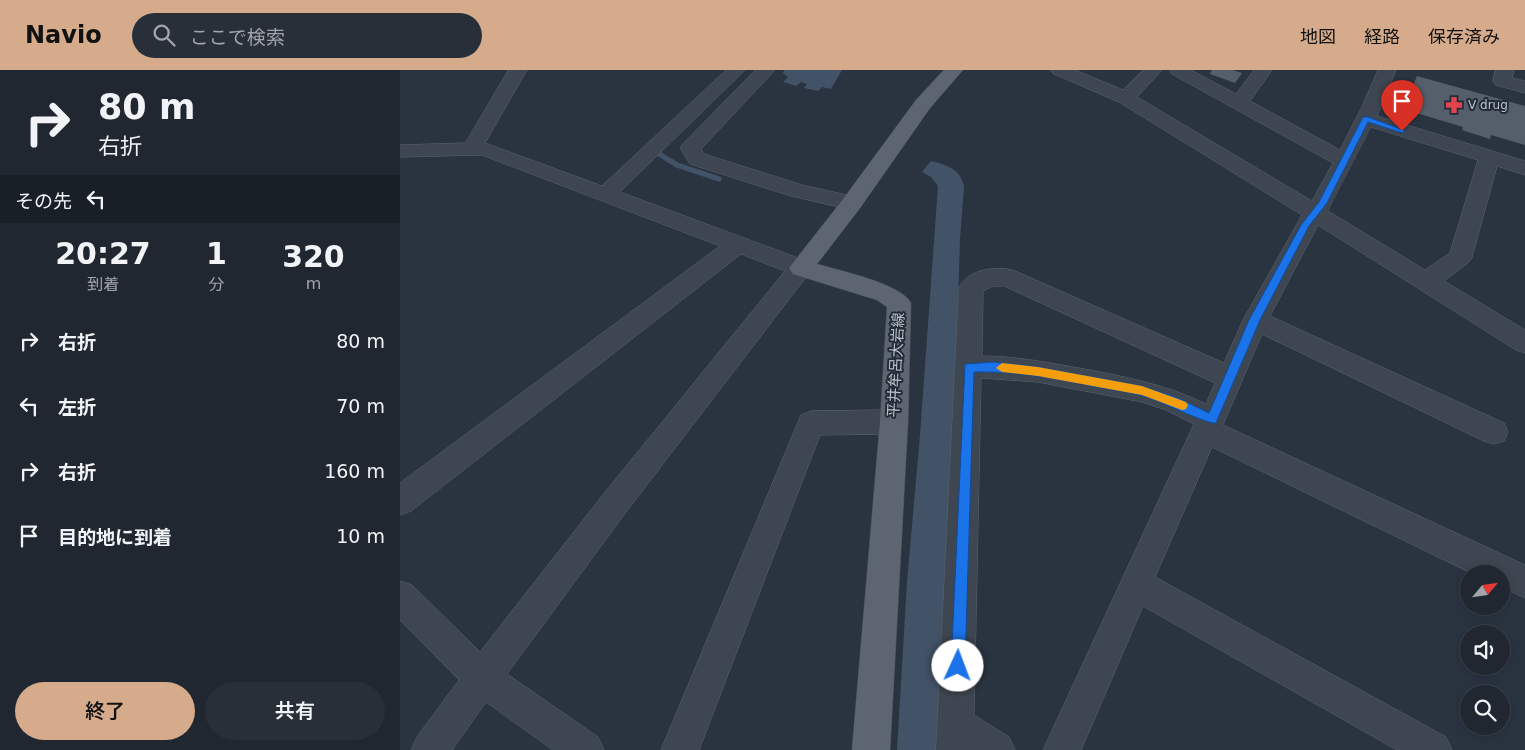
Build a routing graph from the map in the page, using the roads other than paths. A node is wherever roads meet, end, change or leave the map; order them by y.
1 (518, 70) edge
2 (736, 70) edge
3 (766, 70) edge
4 (954, 70) edge
5 (1060, 70) edge
6 (1153, 70) edge
7 (1178, 70) edge
8 (1263, 70) edge
9 (1388, 70) edge
10 (1505, 70) edge
11 (1525, 88) edge
12 (1126, 98) junction
13 (1239, 103) junction
14 (1365, 119) junction
15 (472, 148) junction
16 (400, 151) edge
17 (1489, 157) junction
18 (1343, 160) junction
19 (1525, 168) edge
20 (606, 194) junction
21 (852, 204) junction
22 (1314, 213) junction
23 (737, 245) junction
24 (802, 268) junction
25 (1427, 281) junction
26 (1255, 320) junction
27 (1525, 343) edge
28 (968, 367) junction
29 (1231, 378) junction
30 (894, 422) junction
31 (1208, 425) junction
32 (1494, 432) dead end
33 (400, 501) edge
34 (1525, 582) edge
35 (1137, 585) junction
36 (400, 598) edge
37 (482, 678) junction
38 (956, 738) edge
39 (430, 750) edge
40 (584, 750) edge
41 (680, 750) edge
42 (871, 750) edge
43 (996, 750) edge
44 (1062, 750) edge
45 (1433, 750) edge

1 - 15 street
2 - 20 street
3 - 21 street
4 - 21 main road
5 - 12 street
6 - 12 street
7 - 13 street
8 - 13 street
9 - 14 street
10 - 11 street
12 - 22 street
13 - 18 street
14 - 17 street
14 - 18 street
15 - 16 street
15 - 20 street
17 - 19 street
17 - 25 street
18 - 22 street
20 - 23 street
21 - 24 main road
22 - 25 street
22 - 26 street
23 - 24 street
23 - 33 street
24 - 30 main road, 平井牟呂大岩線
24 - 37 street
25 - 27 street
26 - 29 street
26 - 32 street
28 - 29 street
28 - 31 street
28 - 38 street
29 - 31 street
30 - 41 street
30 - 42 main road, 平井牟呂大岩線
31 - 34 street
31 - 35 street
35 - 44 street
35 - 45 street
36 - 37 street
37 - 39 street
37 - 40 street
38 - 43 street

